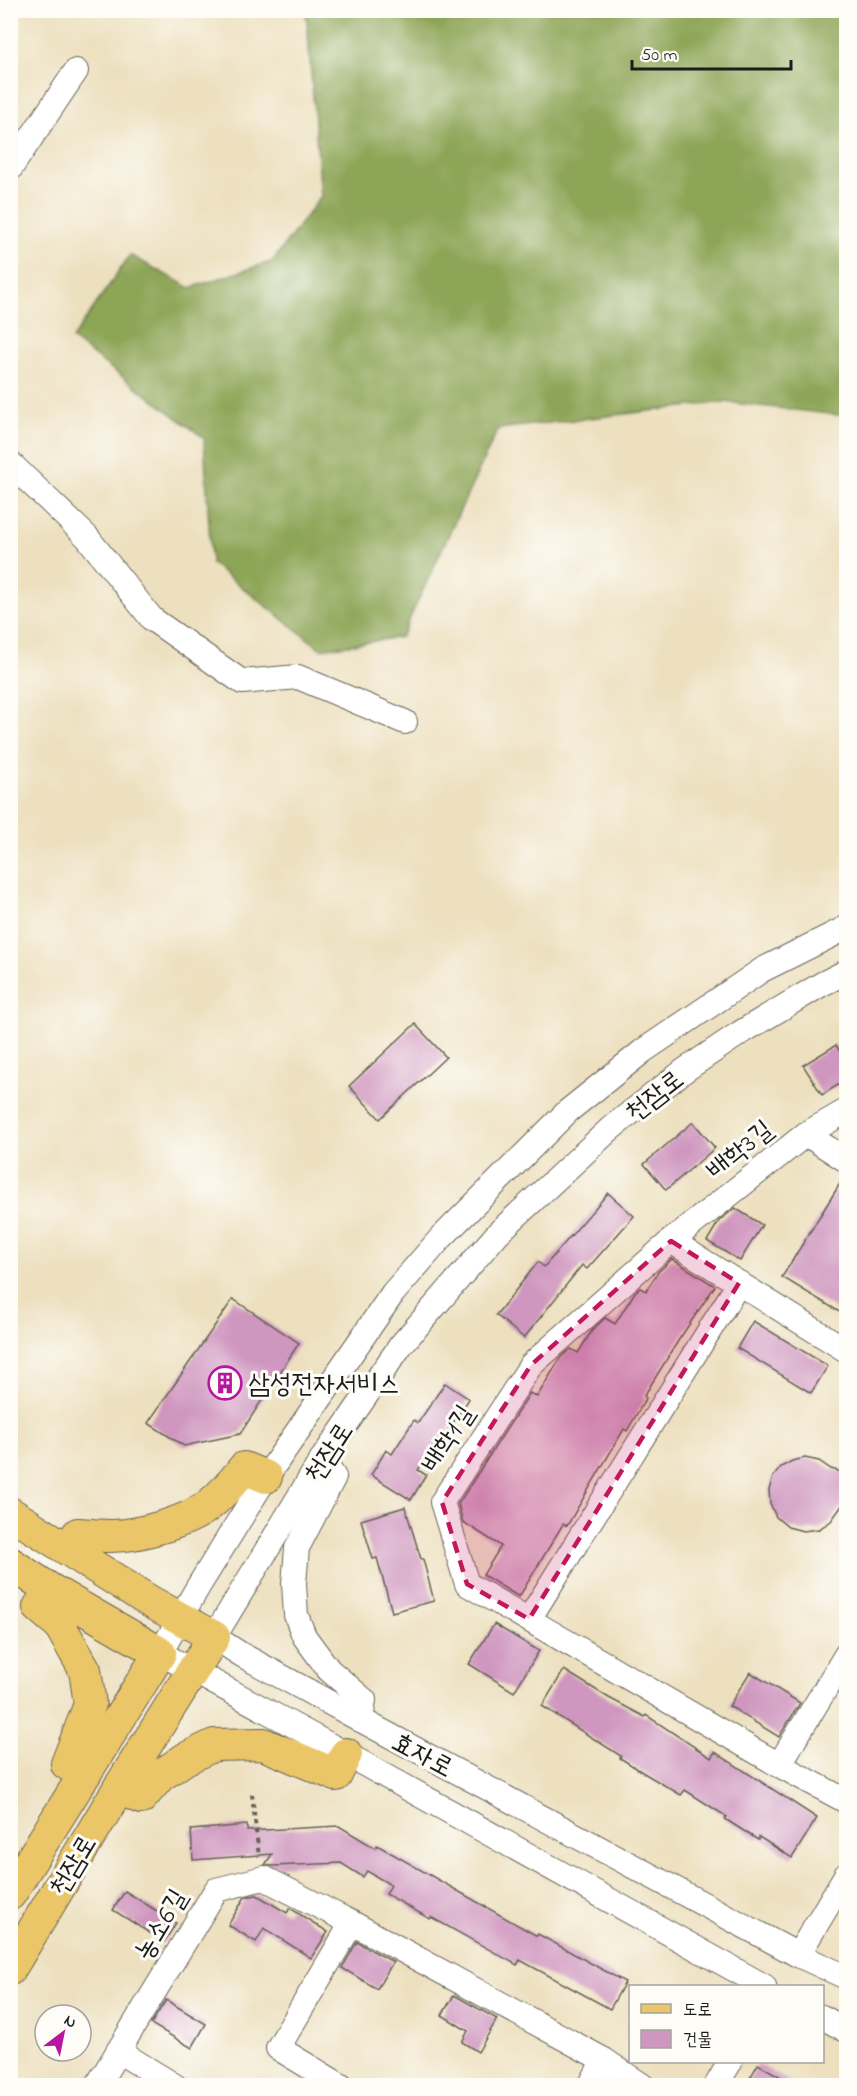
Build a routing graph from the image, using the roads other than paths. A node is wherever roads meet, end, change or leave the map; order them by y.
1 (76, 71) dead end
2 (10, 169) edge
3 (10, 463) edge
4 (405, 722) dead end
5 (846, 928) edge
6 (846, 972) edge
7 (846, 1111) edge
8 (806, 1134) junction
9 (846, 1160) edge
10 (671, 1241) junction
11 (739, 1283) junction
12 (846, 1350) edge
13 (531, 1365) joint
14 (322, 1459) junction
15 (266, 1477) junction
16 (10, 1513) edge
17 (69, 1548) junction
18 (10, 1563) edge
19 (51, 1590) junction
20 (181, 1619) junction
21 (530, 1620) junction
22 (214, 1637) junction
23 (160, 1653) junction
24 (846, 1655) edge
25 (193, 1672) junction
26 (361, 1720) junction
27 (346, 1754) junction
28 (779, 1765) junction
29 (85, 1774) junction
30 (118, 1788) junction
31 (846, 1801) edge
32 (846, 1875) edge
33 (10, 1894) edge
34 (352, 1923) junction
35 (798, 1956) junction
36 (10, 1969) edge
37 (846, 1977) edge
38 (762, 1985) edge
39 (824, 2019) edge
40 (846, 2030) edge
41 (118, 2051) junction
42 (604, 2060) junction
43 (729, 2063) edge
44 (97, 2085) edge
45 (175, 2085) edge
46 (341, 2085) edge
47 (590, 2085) edge
48 (642, 2085) edge
49 (716, 2085) edge

1 - 2 street
3 - 4 street
5 - 15 street, 천잠로
6 - 14 street, 천잠로
7 - 8 street
8 - 9 street, 배학3길
8 - 10 street, 배학3길
10 - 11 street
10 - 13 street, 배학3길
11 - 12 street
11 - 21 street
13 - 21 street, 배학1길
14 - 22 street, 천잠로
14 - 26 street
15 - 17 main road
15 - 20 street, 천잠로
16 - 17 main road, 효자로
17 - 20 main road, 효자로
18 - 19 main road, 효자로
19 - 23 main road, 효자로
19 - 29 main road
20 - 22 main road, 효자로
20 - 23 street, 천잠로
21 - 28 street, 배학1길
22 - 25 main road, 천잠로
22 - 26 street, 효자로
23 - 25 street, 효자로
23 - 29 main road, 천잠로
24 - 28 street
25 - 27 street, 효자로
25 - 30 main road, 천잠로
26 - 35 street, 효자로
27 - 30 main road
27 - 38 street, 효자로
28 - 31 street, 배학1길
29 - 33 main road, 천잠로
30 - 36 main road, 천잠로
32 - 35 street
34 - 41 street, 농소6길
34 - 42 street
34 - 46 street
35 - 37 street, 효자로
39 - 40 street
41 - 44 street, 농소6길
41 - 45 street
42 - 47 street
42 - 48 street
43 - 49 street

